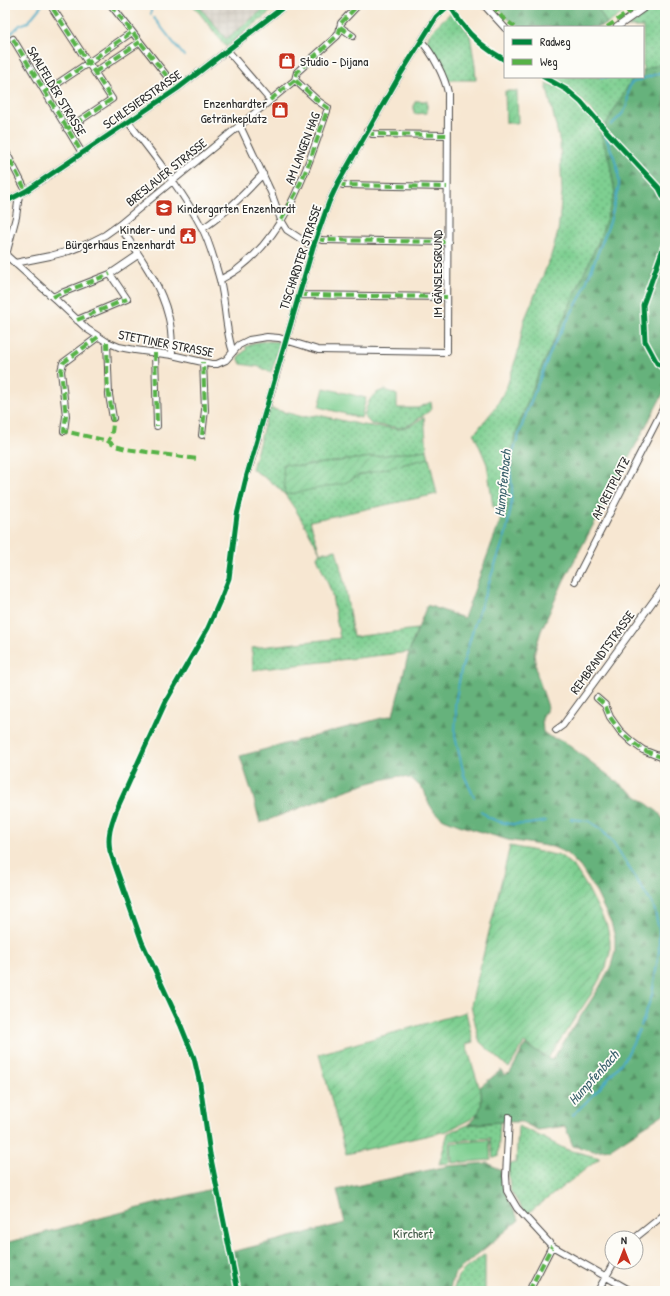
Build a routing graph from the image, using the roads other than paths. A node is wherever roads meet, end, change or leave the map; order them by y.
1 (111, 5) edge
2 (286, 5) edge
3 (358, 5) edge
4 (449, 5) edge
5 (484, 5) edge
6 (648, 5) edge
7 (53, 10) dead end
8 (618, 26) edge
9 (340, 27) junction
10 (504, 27) edge
11 (132, 32) junction
12 (353, 36) dead end
13 (13, 39) dead end
14 (421, 41) junction
15 (140, 42) junction
16 (110, 48) junction
17 (228, 51) junction
18 (117, 57) junction
19 (88, 63) junction
20 (94, 72) junction
21 (295, 80) junction
22 (177, 89) junction
23 (45, 92) junction
24 (270, 100) junction
25 (129, 123) junction
26 (240, 126) junction
27 (67, 129) junction
28 (367, 131) junction
29 (448, 135) junction
30 (5, 150) edge
31 (82, 153) junction
32 (12, 164) junction
33 (5, 167) edge
34 (263, 174) junction
35 (173, 179) junction
36 (338, 183) junction
37 (447, 187) junction
38 (26, 192) junction
39 (19, 195) junction
40 (5, 202) edge
41 (281, 220) junction
42 (120, 225) junction
43 (202, 229) junction
44 (316, 238) junction
45 (448, 242) junction
46 (314, 247) junction
47 (6, 255) edge
48 (138, 255) junction
49 (15, 263) junction
50 (110, 274) junction
51 (220, 280) junction
52 (299, 295) junction
53 (54, 297) junction
54 (447, 297) junction
55 (77, 320) junction
56 (98, 337) junction
57 (286, 340) junction
58 (107, 342) junction
59 (233, 352) junction
60 (155, 353) junction
61 (172, 355) junction
62 (203, 362) junction
63 (665, 405) edge
64 (113, 418) dead end
65 (157, 426) dead end
66 (64, 432) dead end
67 (202, 435) dead end
68 (248, 472) dead end
69 (574, 581) dead end
70 (665, 585) edge
71 (597, 698) dead end
72 (556, 730) dead end
73 (665, 762) edge
74 (509, 1117) dead end
75 (665, 1214) edge
76 (644, 1231) edge
77 (552, 1246) junction
78 (609, 1270) edge
79 (605, 1276) junction
80 (529, 1291) edge
81 (598, 1291) edge
82 (631, 1291) edge

1 - 11 street
2 - 17 street, SCHLESIERSTRASSE
3 - 9 street, BRESLAUER STRASSE
4 - 14 street, TISCHARDTER STRASSE
5 - 10 street
6 - 8 street
7 - 19 street
9 - 12 street
9 - 21 street, BRESLAUER STRASSE
11 - 15 street
11 - 16 street
13 - 23 street, SAALFELDER STRASSE
14 - 28 street, TISCHARDTER STRASSE
14 - 29 street, IM GÄNSLESGRUND
15 - 18 street
15 - 22 street
16 - 18 street
16 - 19 street
17 - 22 street, SCHLESIERSTRASSE
17 - 24 street
18 - 20 street
19 - 20 street
19 - 23 street
20 - 27 street
21 - 24 street, BRESLAUER STRASSE
21 - 41 street, AM LANGEN HAG
22 - 25 street, SCHLESIERSTRASSE
23 - 27 street, SAALFELDER STRASSE
24 - 26 street, BRESLAUER STRASSE
25 - 31 street, SCHLESIERSTRASSE
25 - 35 street
26 - 34 street
26 - 35 street, BRESLAUER STRASSE
27 - 31 street, SAALFELDER STRASSE
28 - 29 street
28 - 36 street, TISCHARDTER STRASSE
29 - 37 street, IM GÄNSLESGRUND
30 - 32 street
31 - 38 street, SCHLESIERSTRASSE
32 - 33 street
32 - 38 street
34 - 41 street
34 - 43 street
35 - 42 street, BRESLAUER STRASSE
35 - 43 street
36 - 37 street
36 - 44 street, TISCHARDTER STRASSE
37 - 45 street, IM GÄNSLESGRUND
38 - 39 street, SCHLESIERSTRASSE
39 - 40 street, SCHLESIERSTRASSE
39 - 47 street, STETTINER STRASSE
41 - 46 street
41 - 51 street, AM LANGEN HAG
42 - 48 street
42 - 49 street, BRESLAUER STRASSE
43 - 51 street
44 - 45 street
44 - 46 street, TISCHARDTER STRASSE
45 - 54 street, IM GÄNSLESGRUND
46 - 52 street, TISCHARDTER STRASSE
47 - 49 street, STETTINER STRASSE
48 - 50 street
48 - 61 street
49 - 53 street, STETTINER STRASSE
50 - 53 street
50 - 55 street
51 - 59 street
52 - 54 street
52 - 57 street, TISCHARDTER STRASSE
53 - 55 street, STETTINER STRASSE
54 - 57 street, IM GÄNSLESGRUND
55 - 56 street, STETTINER STRASSE
56 - 58 street, STETTINER STRASSE
56 - 66 street
57 - 59 street, STETTINER STRASSE
57 - 68 street, TISCHARDTER STRASSE
58 - 60 street, STETTINER STRASSE
58 - 64 street
59 - 62 street, STETTINER STRASSE
60 - 61 street, STETTINER STRASSE
60 - 65 street
61 - 62 street, STETTINER STRASSE
62 - 67 street
63 - 69 street, AM REITPLATZ
70 - 72 street, REMBRANDTSTRASSE
71 - 73 street
74 - 77 street
75 - 76 street
77 - 79 street
77 - 80 street
78 - 79 street
79 - 81 street
79 - 82 street

